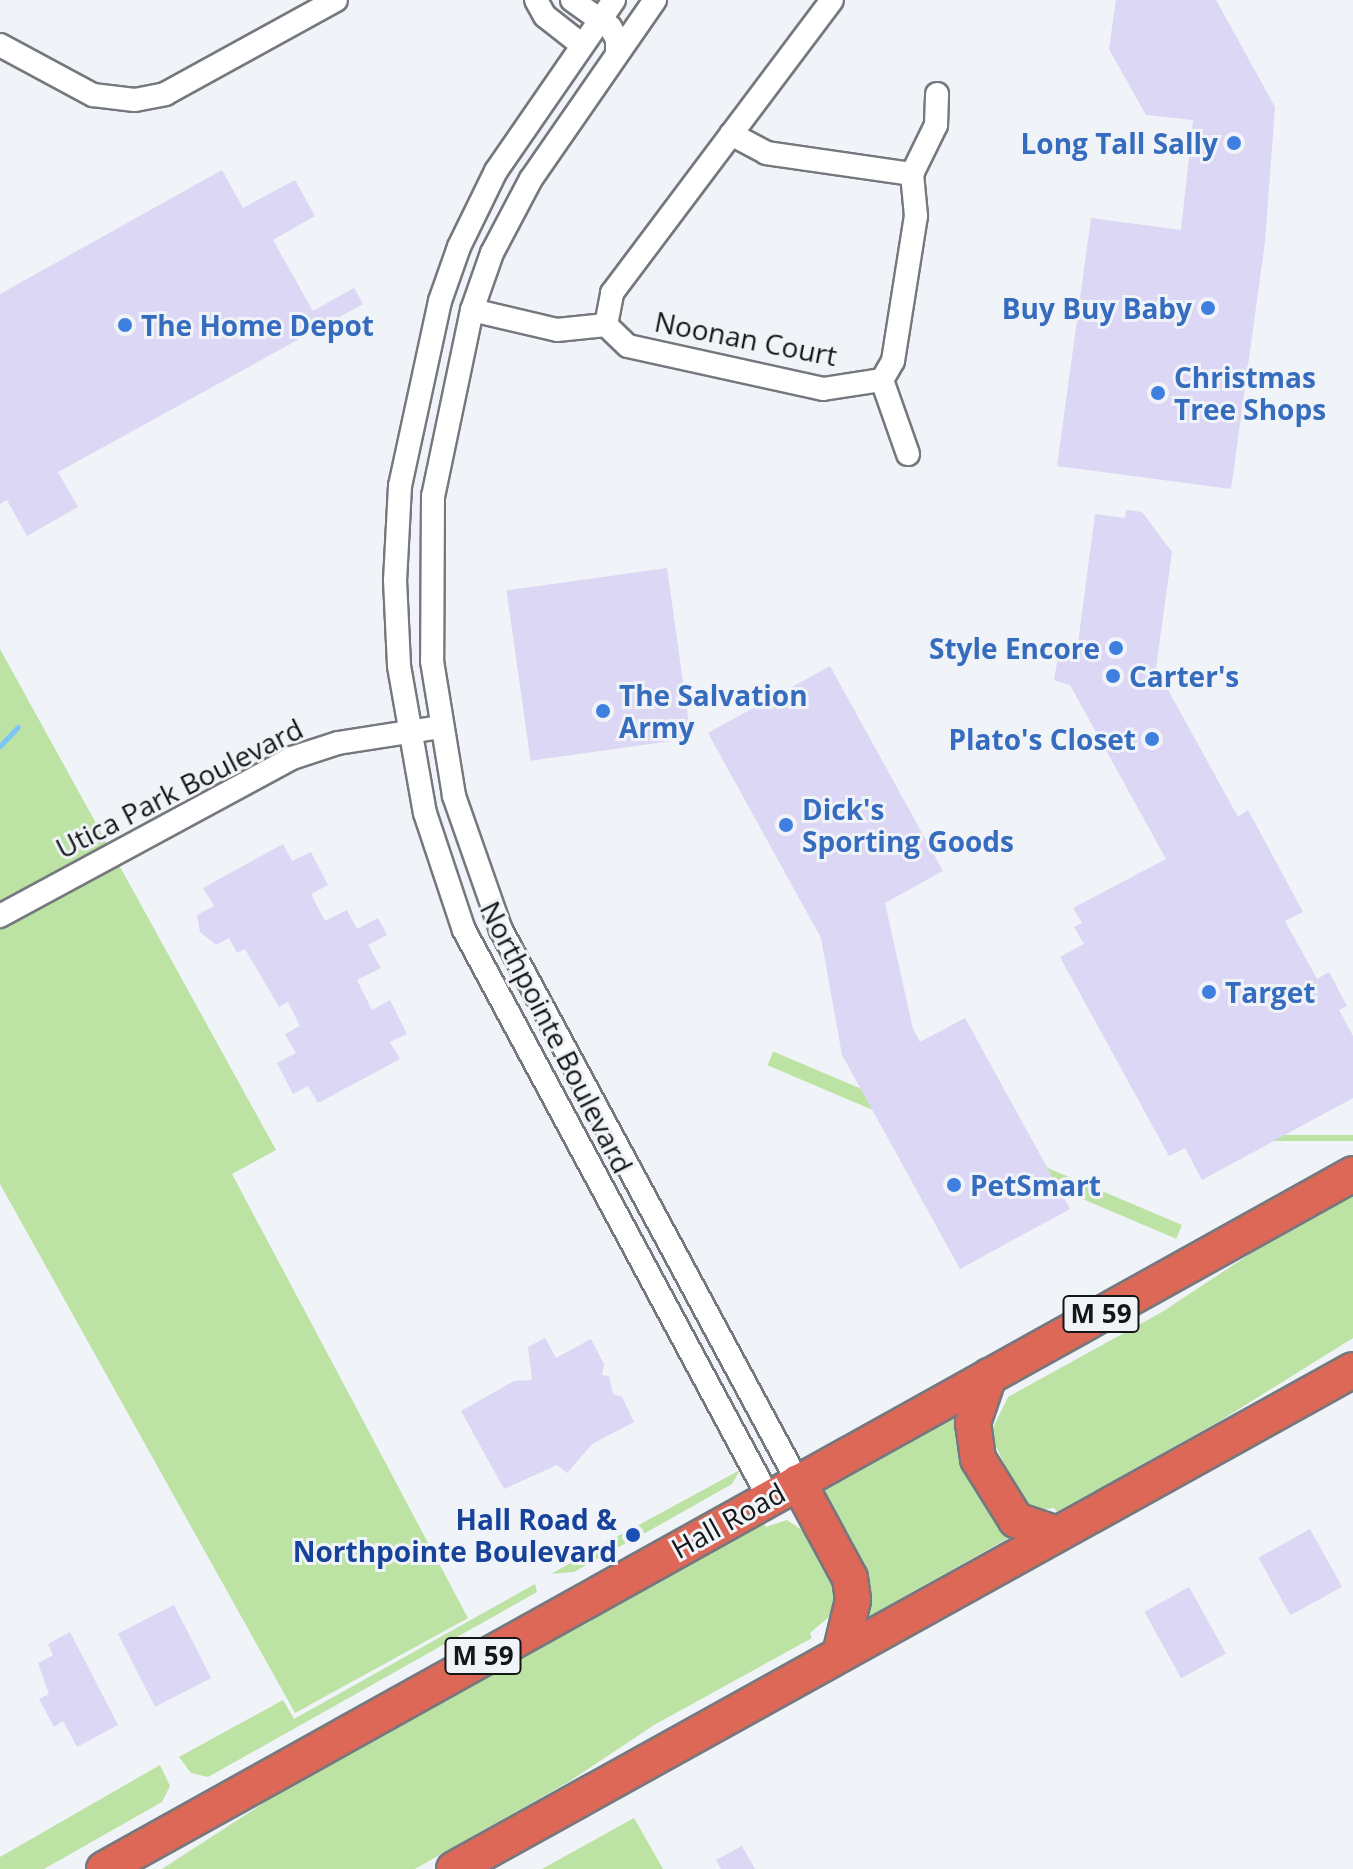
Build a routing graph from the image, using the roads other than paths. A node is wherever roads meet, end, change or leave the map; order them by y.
1 (336, 0) edge
2 (536, 0) edge
3 (572, 0) edge
4 (614, 0) edge
5 (655, 0) edge
6 (832, 0) edge
7 (600, 20) junction
8 (0, 45) edge
9 (582, 45) junction
10 (617, 54) junction
11 (937, 94) dead end
12 (731, 134) junction
13 (912, 174) junction
14 (472, 310) junction
15 (606, 325) junction
16 (882, 380) junction
17 (908, 454) dead end
18 (440, 727) junction
19 (407, 731) junction
20 (0, 916) edge
21 (532, 1062) junction
22 (571, 1064) junction
23 (1353, 1174) edge
24 (693, 1288) junction
25 (664, 1304) junction
26 (1353, 1370) edge
27 (989, 1376) junction
28 (798, 1482) junction
29 (769, 1498) junction
30 (1057, 1534) junction
31 (840, 1654) junction
32 (104, 1869) edge
33 (454, 1869) edge

1 - 8 street
2 - 9 street
3 - 7 street
4 - 7 street, Northpointe Boulevard
5 - 10 street, Northpointe Boulevard
6 - 12 street
7 - 9 street, Northpointe Boulevard
7 - 10 street
9 - 19 street, Northpointe Boulevard
10 - 14 street, Northpointe Boulevard
11 - 13 street
12 - 13 street
12 - 15 street
13 - 16 street
14 - 15 street
14 - 18 street, Northpointe Boulevard
15 - 16 street, Noonan Court
16 - 17 street
18 - 19 street, Utica Park Boulevard
18 - 22 street, Northpointe Boulevard
19 - 20 street, Utica Park Boulevard
19 - 21 street, Northpointe Boulevard
21 - 22 street
21 - 25 street, Northpointe Boulevard
22 - 24 street, Northpointe Boulevard
23 - 27 highway, Hall Road / M 59
24 - 25 street
24 - 28 street, Northpointe Boulevard
25 - 29 street, Northpointe Boulevard
26 - 30 highway
27 - 28 highway, Hall Road / M 59
27 - 30 highway
28 - 29 highway, Hall Road / M 59
28 - 31 highway
29 - 32 highway, Hall Road / M 59
30 - 31 highway
31 - 33 highway

